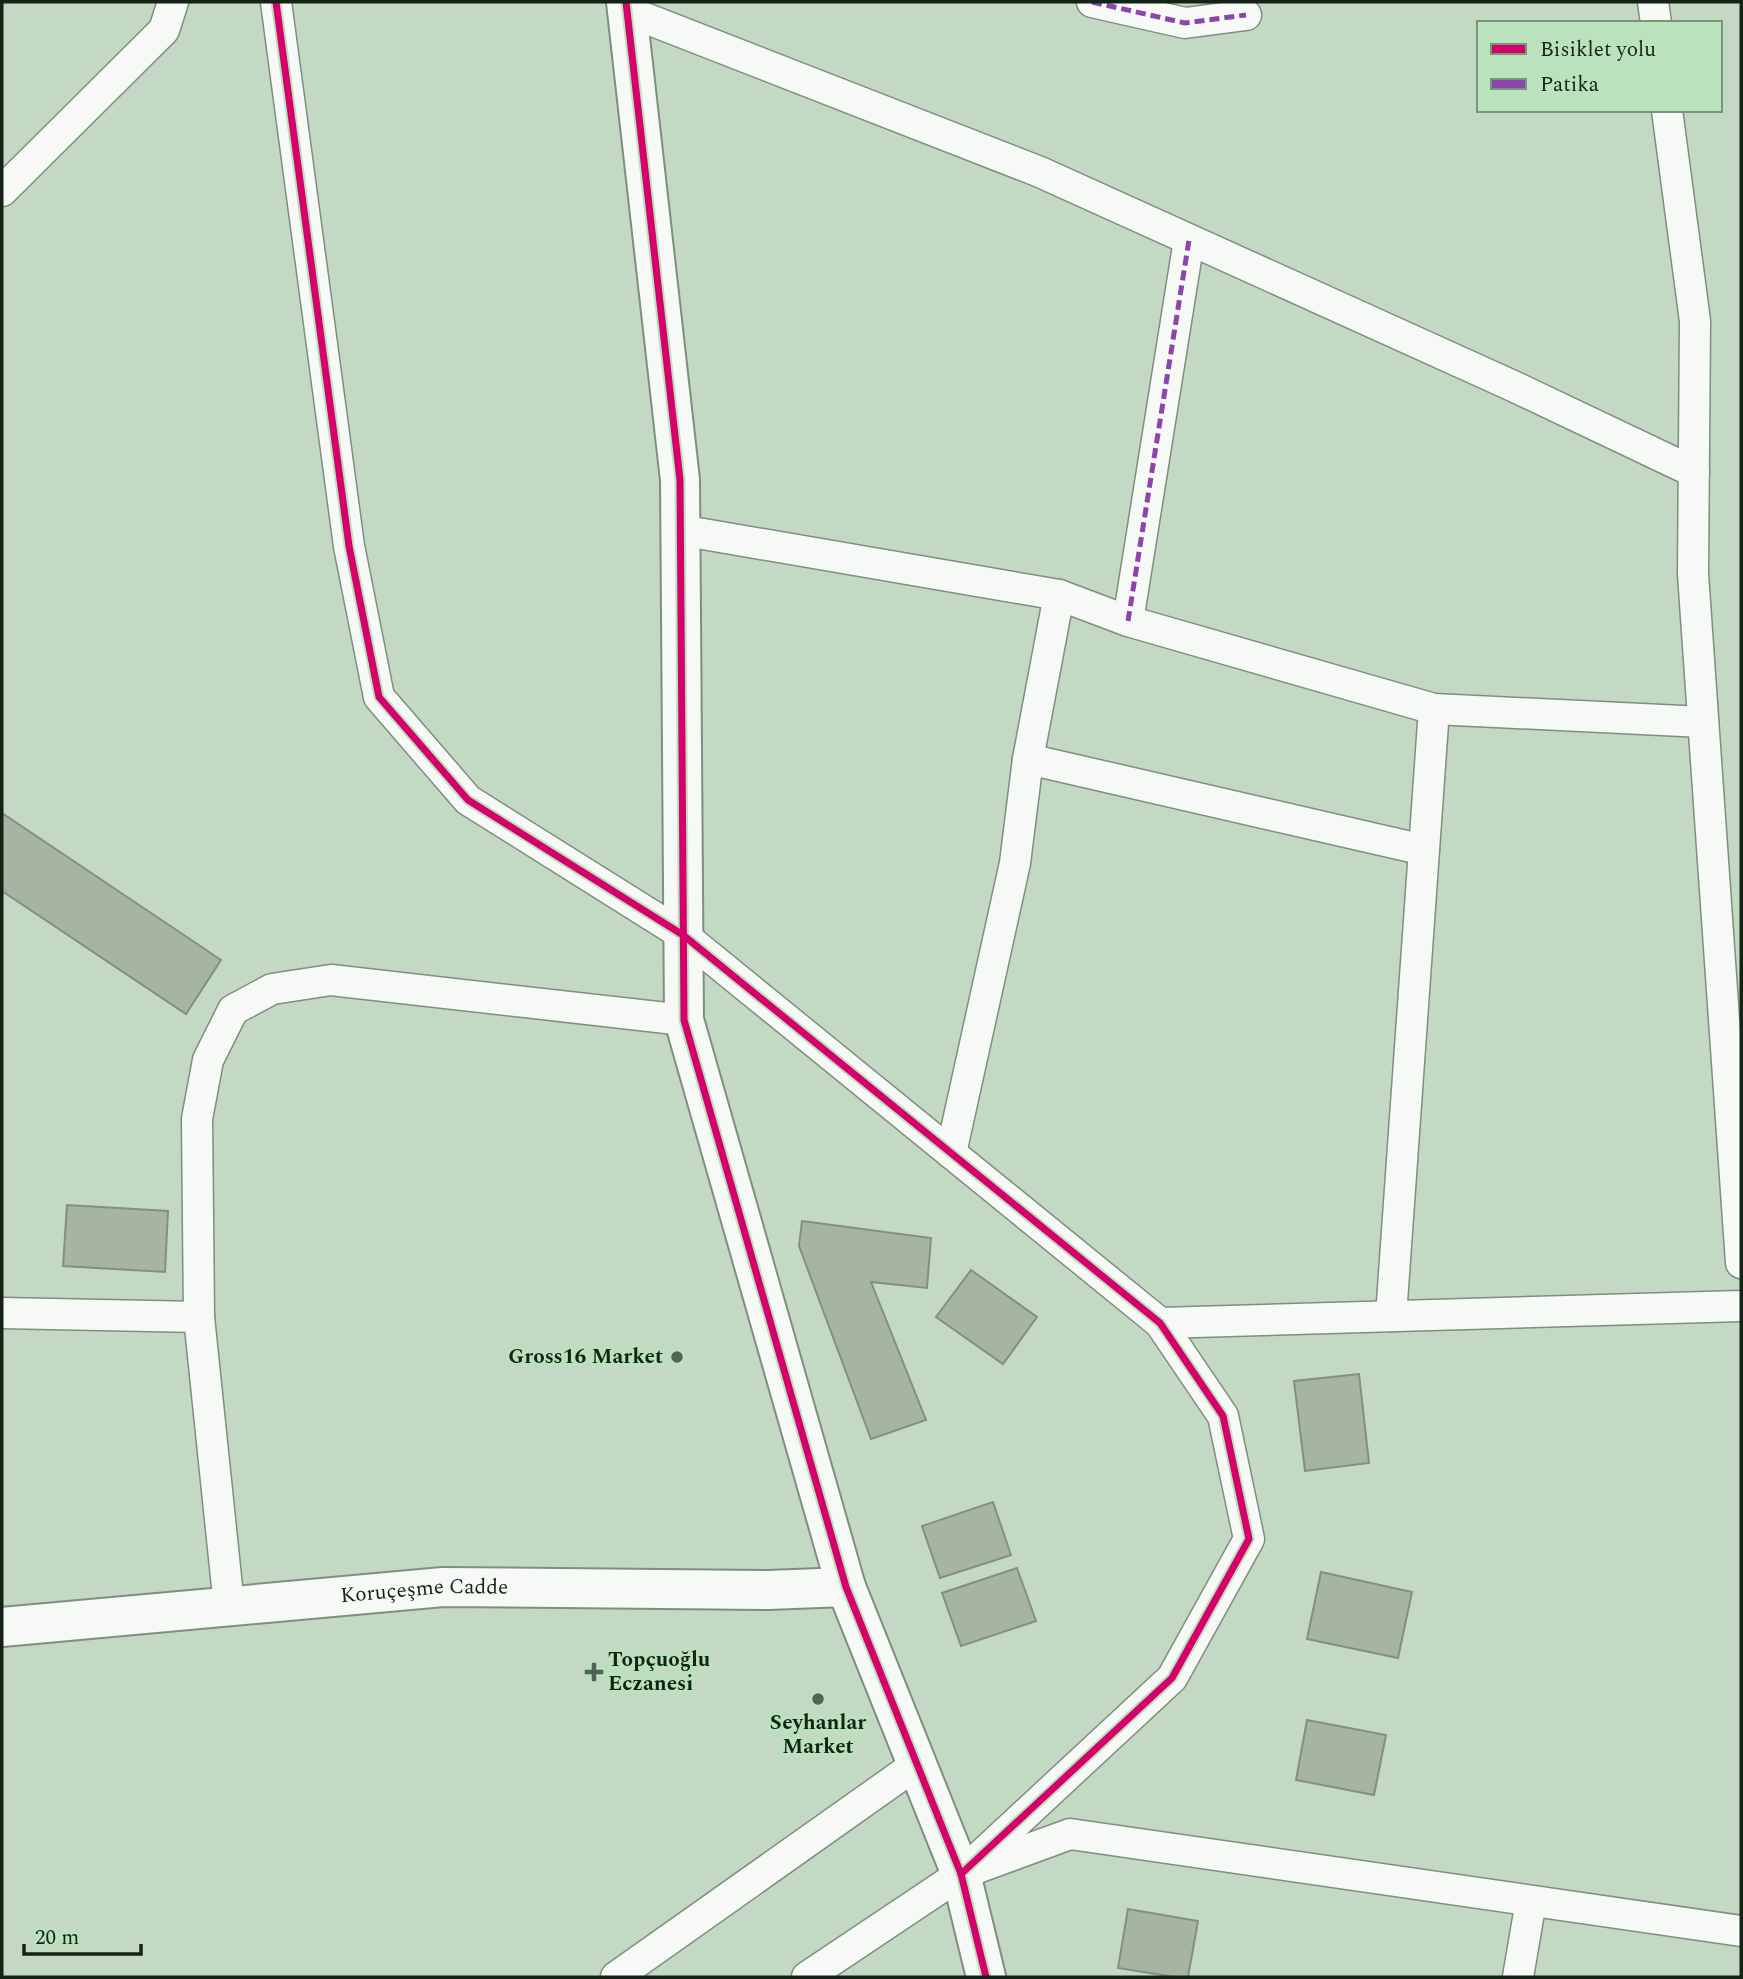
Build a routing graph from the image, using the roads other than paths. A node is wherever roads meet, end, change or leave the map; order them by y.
1 (173, 2) edge
2 (276, 2) edge
3 (1092, 2) edge
4 (1653, 2) edge
5 (626, 7) edge
6 (1246, 15) dead end
7 (1656, 21) edge
8 (1667, 112) edge
9 (2, 191) edge
10 (1189, 240) junction
11 (1694, 472) junction
12 (680, 530) junction
13 (1059, 595) junction
14 (1128, 621) junction
15 (1434, 709) junction
16 (1703, 722) junction
17 (1028, 760) junction
18 (1424, 850) junction
19 (683, 935) junction
20 (684, 1020) junction
21 (951, 1153) junction
22 (1741, 1263) edge
23 (1741, 1306) edge
24 (2, 1313) edge
25 (1391, 1316) junction
26 (199, 1317) junction
27 (1160, 1323) junction
28 (846, 1587) junction
29 (229, 1606) junction
30 (2, 1627) edge
31 (917, 1764) junction
32 (961, 1874) junction
33 (1531, 1901) junction
34 (1741, 1931) edge
35 (616, 1977) edge
36 (807, 1977) edge
37 (986, 1977) edge
38 (1518, 1977) edge

1 - 9 street
2 - 19 street
3 - 6 street
4 - 7 street
5 - 10 street
5 - 12 street
8 - 11 street
10 - 11 street
10 - 14 street
11 - 16 street
12 - 13 street
12 - 19 street
13 - 14 street
13 - 17 street
14 - 15 street
15 - 16 street
15 - 18 street
16 - 22 street
17 - 18 street
17 - 21 street
18 - 25 street
19 - 20 street
19 - 21 street
20 - 26 street
20 - 28 street
21 - 27 street
23 - 25 street
24 - 26 street
25 - 27 street
26 - 29 street
27 - 32 street
28 - 29 street, Koruçeşme Cadde
28 - 31 street
29 - 30 street, Koruçeşme Cadde
31 - 32 street
31 - 35 street
32 - 33 street
32 - 36 street
32 - 37 street
33 - 34 street
33 - 38 street

